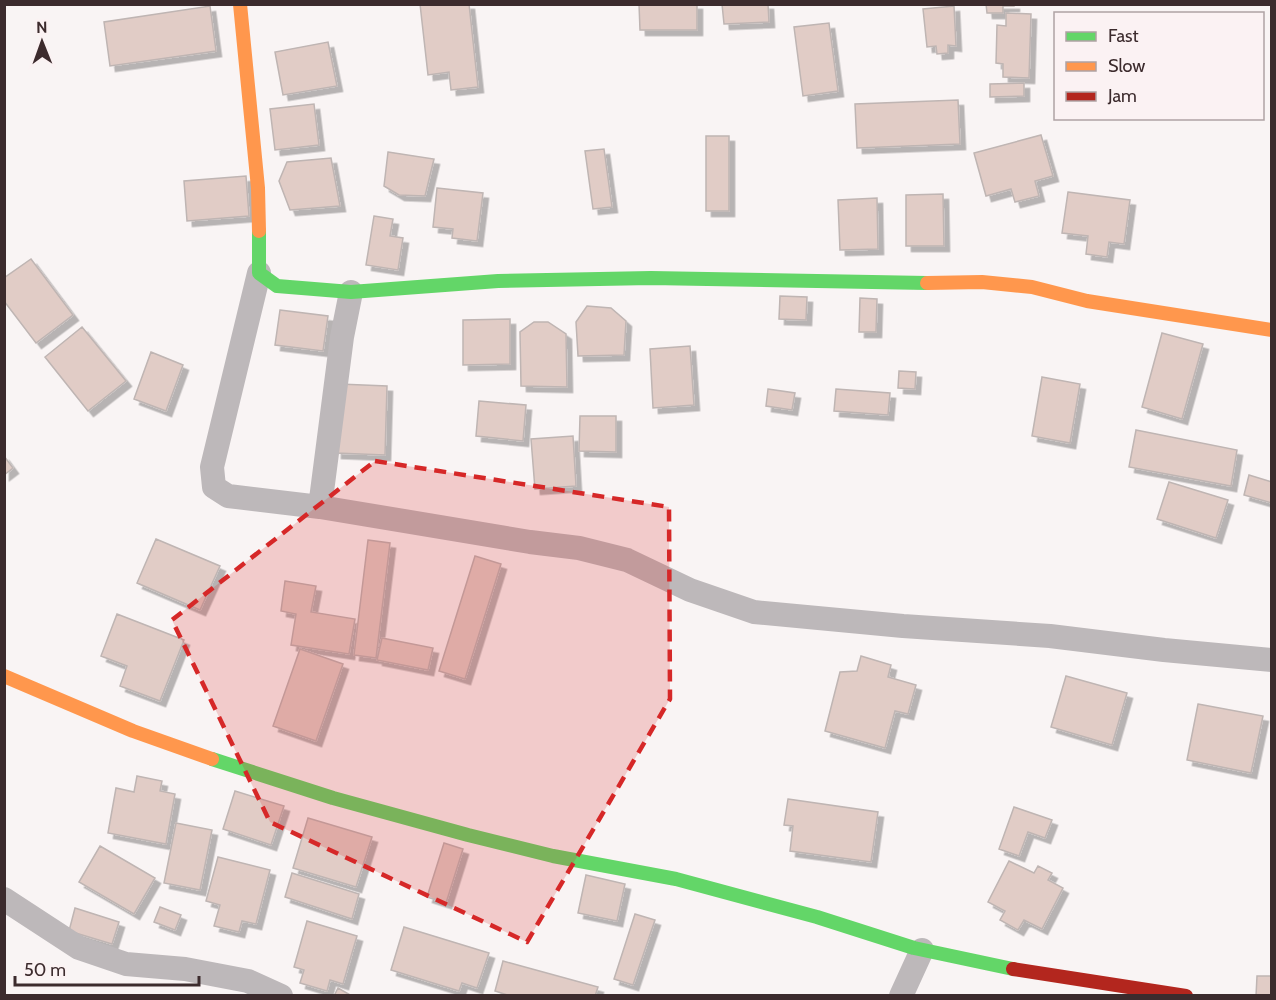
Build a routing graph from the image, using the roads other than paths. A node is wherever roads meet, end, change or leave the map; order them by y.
1 (240, 4) edge
2 (259, 273) junction
3 (351, 292) junction
4 (1272, 330) edge
5 (320, 507) junction
6 (1272, 660) edge
7 (4, 676) edge
8 (4, 899) edge
9 (922, 950) junction
10 (281, 996) edge
11 (901, 996) edge
12 (1186, 996) edge

1 - 2 street
2 - 3 street
2 - 5 street
3 - 4 street
3 - 5 street
5 - 6 street
7 - 9 street
8 - 10 street
9 - 11 street
9 - 12 street

